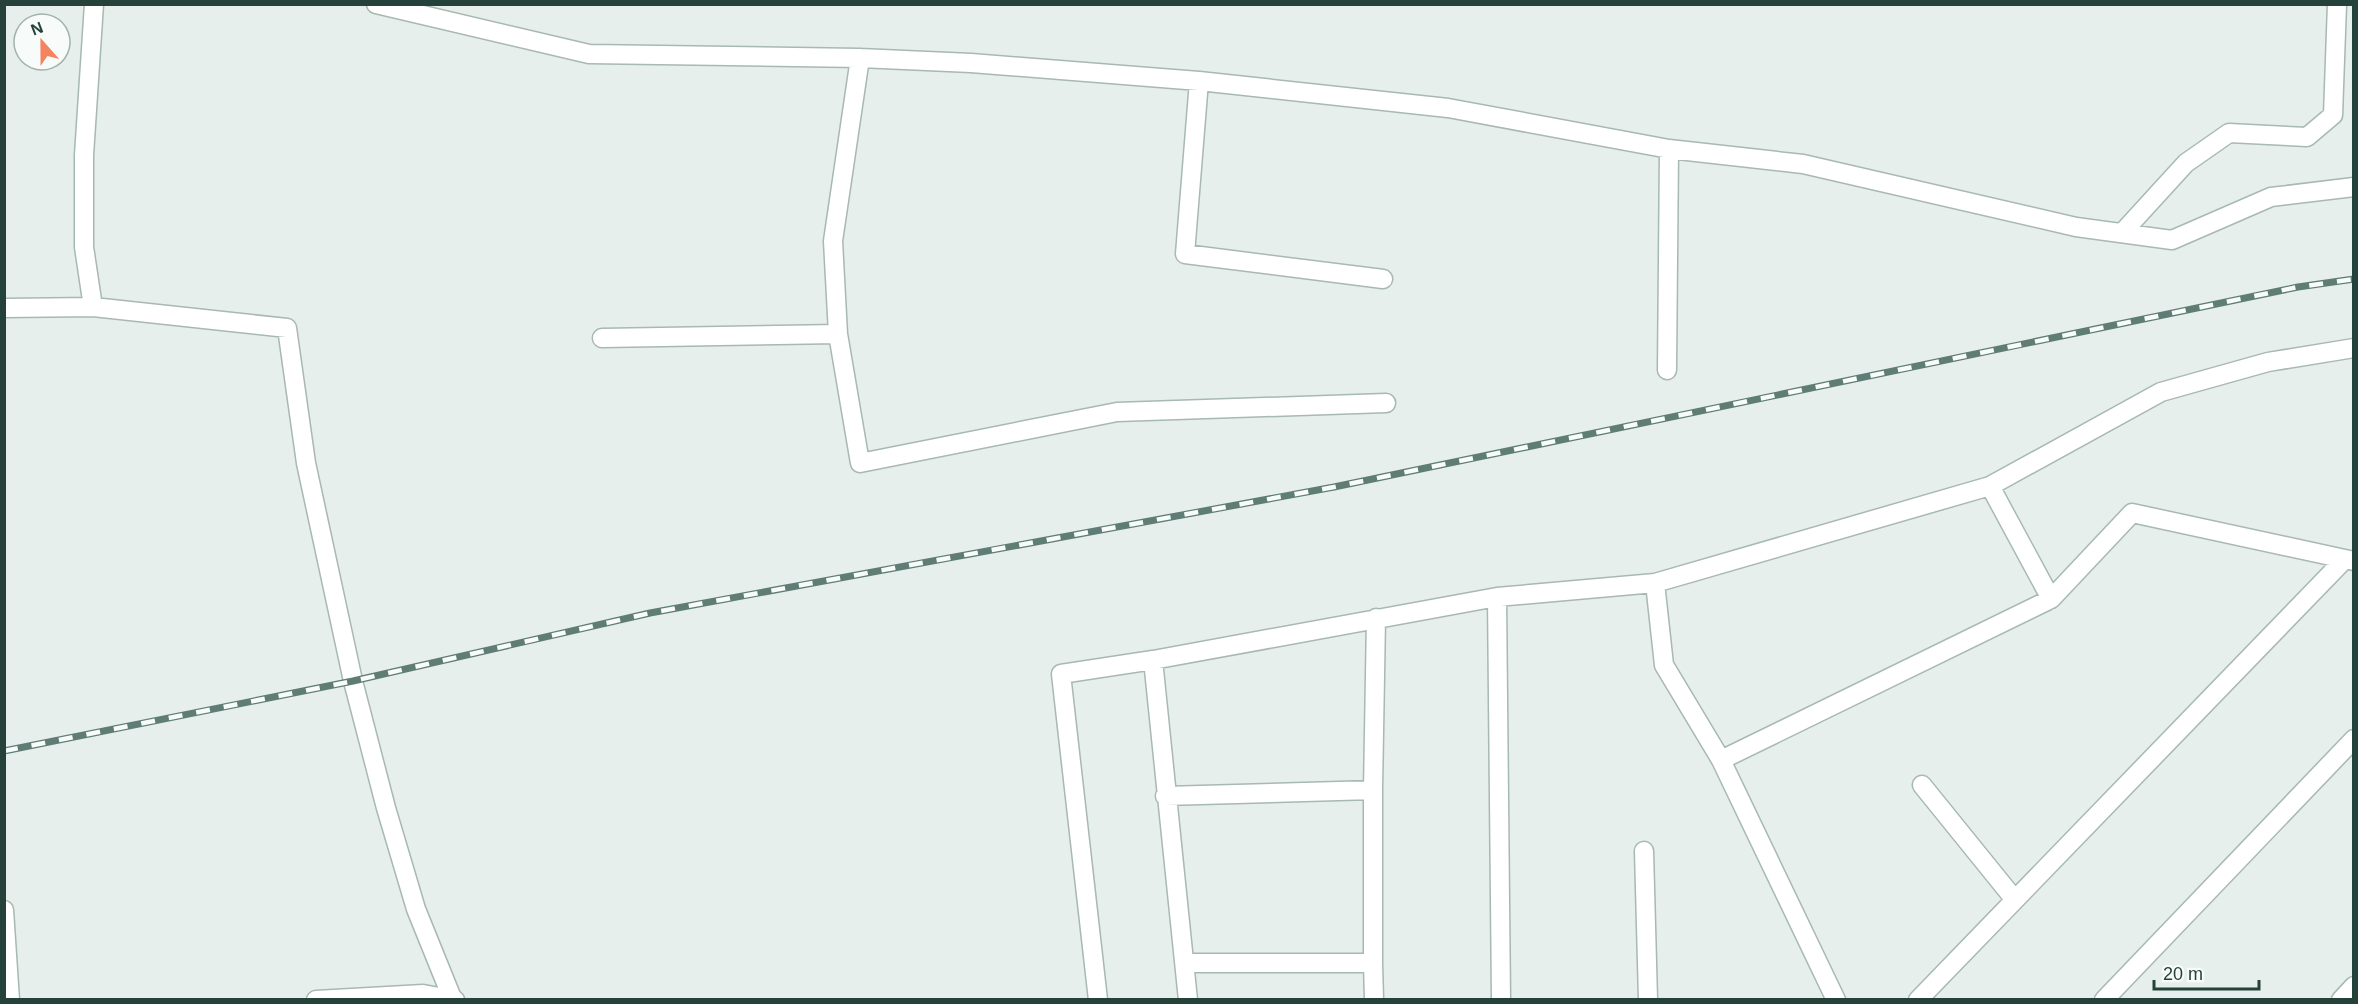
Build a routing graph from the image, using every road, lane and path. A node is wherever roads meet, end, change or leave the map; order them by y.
1 (93, 4) edge
2 (376, 4) edge
3 (2337, 4) edge
4 (860, 58) junction
5 (1199, 81) junction
6 (1669, 149) junction
7 (2354, 187) edge
8 (2122, 232) junction
9 (1383, 279) dead end
10 (93, 307) junction
11 (4, 309) edge
12 (838, 334) junction
13 (602, 338) dead end
14 (2354, 348) edge
15 (1666, 370) dead end
16 (1386, 403) dead end
17 (1990, 486) junction
18 (2349, 560) edge
19 (1655, 583) junction
20 (1497, 597) junction
21 (2051, 599) junction
22 (1376, 618) junction
23 (1153, 660) junction
24 (2354, 740) edge
25 (1720, 759) junction
26 (1922, 785) dead end
27 (1373, 790) junction
28 (1165, 796) junction
29 (1644, 851) dead end
30 (2014, 900) junction
31 (4, 910) edge
32 (1185, 963) junction
33 (1373, 963) junction
34 (2354, 986) edge
35 (8, 993) edge
36 (316, 999) edge
37 (347, 999) edge
38 (454, 999) edge
39 (1098, 999) edge
40 (1188, 999) edge
41 (1374, 999) edge
42 (1501, 999) edge
43 (1648, 999) edge
44 (1836, 999) edge
45 (1918, 999) edge
46 (2103, 999) edge
47 (2341, 999) edge

1 - 10 street
2 - 4 street
3 - 8 street
4 - 5 street
4 - 12 street
5 - 6 street
5 - 9 street
6 - 8 street
6 - 15 street
7 - 8 street
10 - 11 street
10 - 38 street
12 - 13 street
12 - 16 street
14 - 17 street
17 - 19 street
17 - 21 street
18 - 21 street
18 - 30 street
19 - 20 street
19 - 25 street
20 - 22 street
20 - 42 street
21 - 25 street
22 - 23 street
22 - 27 street
23 - 28 street
23 - 39 street
24 - 46 street
25 - 44 street
26 - 30 street
27 - 28 street
27 - 33 street
28 - 32 street
29 - 43 street
30 - 45 street
31 - 35 street
32 - 33 street
32 - 40 street
33 - 41 street
34 - 47 street
36 - 37 street
37 - 38 street

